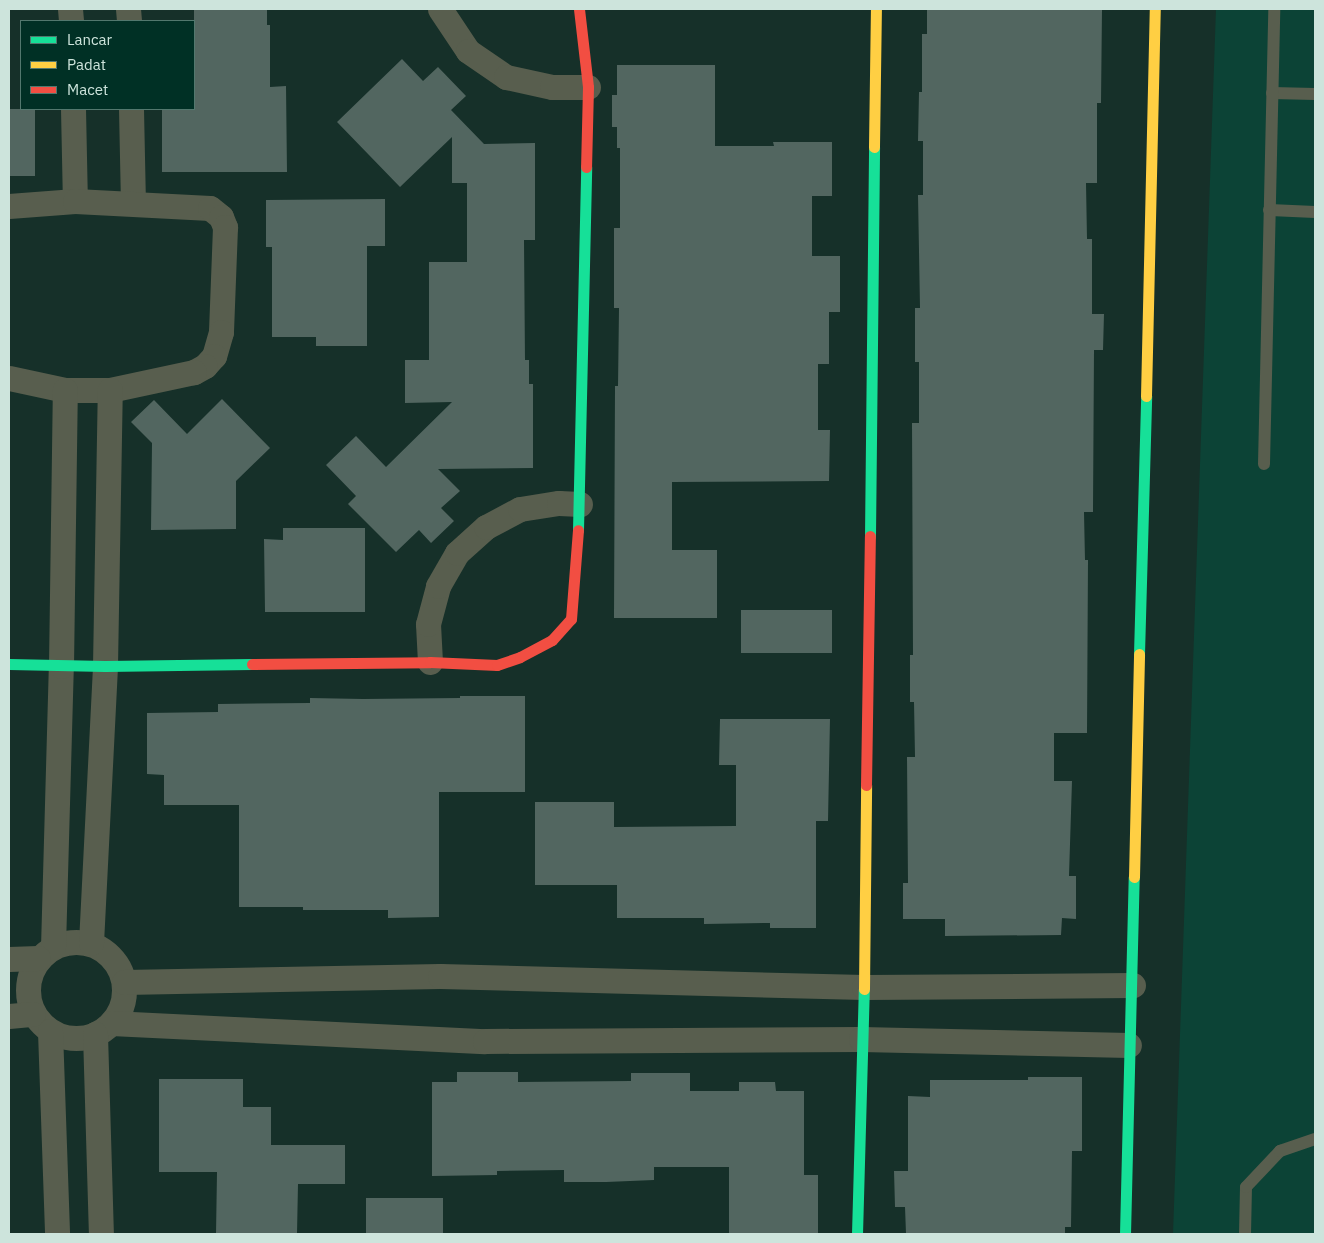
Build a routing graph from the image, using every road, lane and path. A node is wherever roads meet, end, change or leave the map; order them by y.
1 (440, 9) edge
2 (579, 9) edge
3 (876, 9) edge
4 (1156, 9) edge
5 (1274, 9) edge
6 (588, 87) junction
7 (1272, 93) junction
8 (1315, 94) edge
9 (73, 110) edge
10 (130, 110) edge
11 (75, 201) junction
12 (133, 203) junction
13 (9, 206) edge
14 (1269, 210) junction
15 (1315, 212) edge
16 (9, 378) edge
17 (65, 390) junction
18 (110, 390) junction
19 (1264, 464) dead end
20 (580, 504) junction
21 (430, 662) junction
22 (9, 664) edge
23 (61, 666) junction
24 (105, 666) junction
25 (91, 943) junction
26 (45, 952) junction
27 (9, 959) edge
28 (124, 982) junction
29 (1133, 985) junction
30 (864, 987) junction
31 (9, 1016) edge
32 (42, 1022) junction
33 (103, 1028) junction
34 (861, 1039) junction
35 (1129, 1045) junction
36 (1315, 1139) edge
37 (57, 1234) edge
38 (101, 1234) edge
39 (857, 1234) edge
40 (1125, 1234) edge
41 (1245, 1234) edge

1 - 6 street
2 - 6 street
3 - 30 street
4 - 29 street
5 - 7 lane
6 - 20 street
7 - 8 lane
7 - 14 lane
9 - 11 street
10 - 12 street
11 - 12 street
11 - 13 street
12 - 18 street
14 - 15 lane
14 - 19 lane
16 - 17 street
17 - 18 street
17 - 23 street
18 - 24 street
20 - 21 street
20 - 21 street
21 - 24 street
22 - 23 street
23 - 24 street
23 - 26 street
24 - 25 street
25 - 26 street
25 - 28 street
26 - 27 street
26 - 32 street
28 - 30 street
28 - 33 street
29 - 30 street
29 - 35 street
30 - 34 street
31 - 32 street
32 - 33 street
32 - 37 street
33 - 34 street
33 - 38 street
34 - 35 street
34 - 39 street
35 - 40 street
36 - 41 lane

